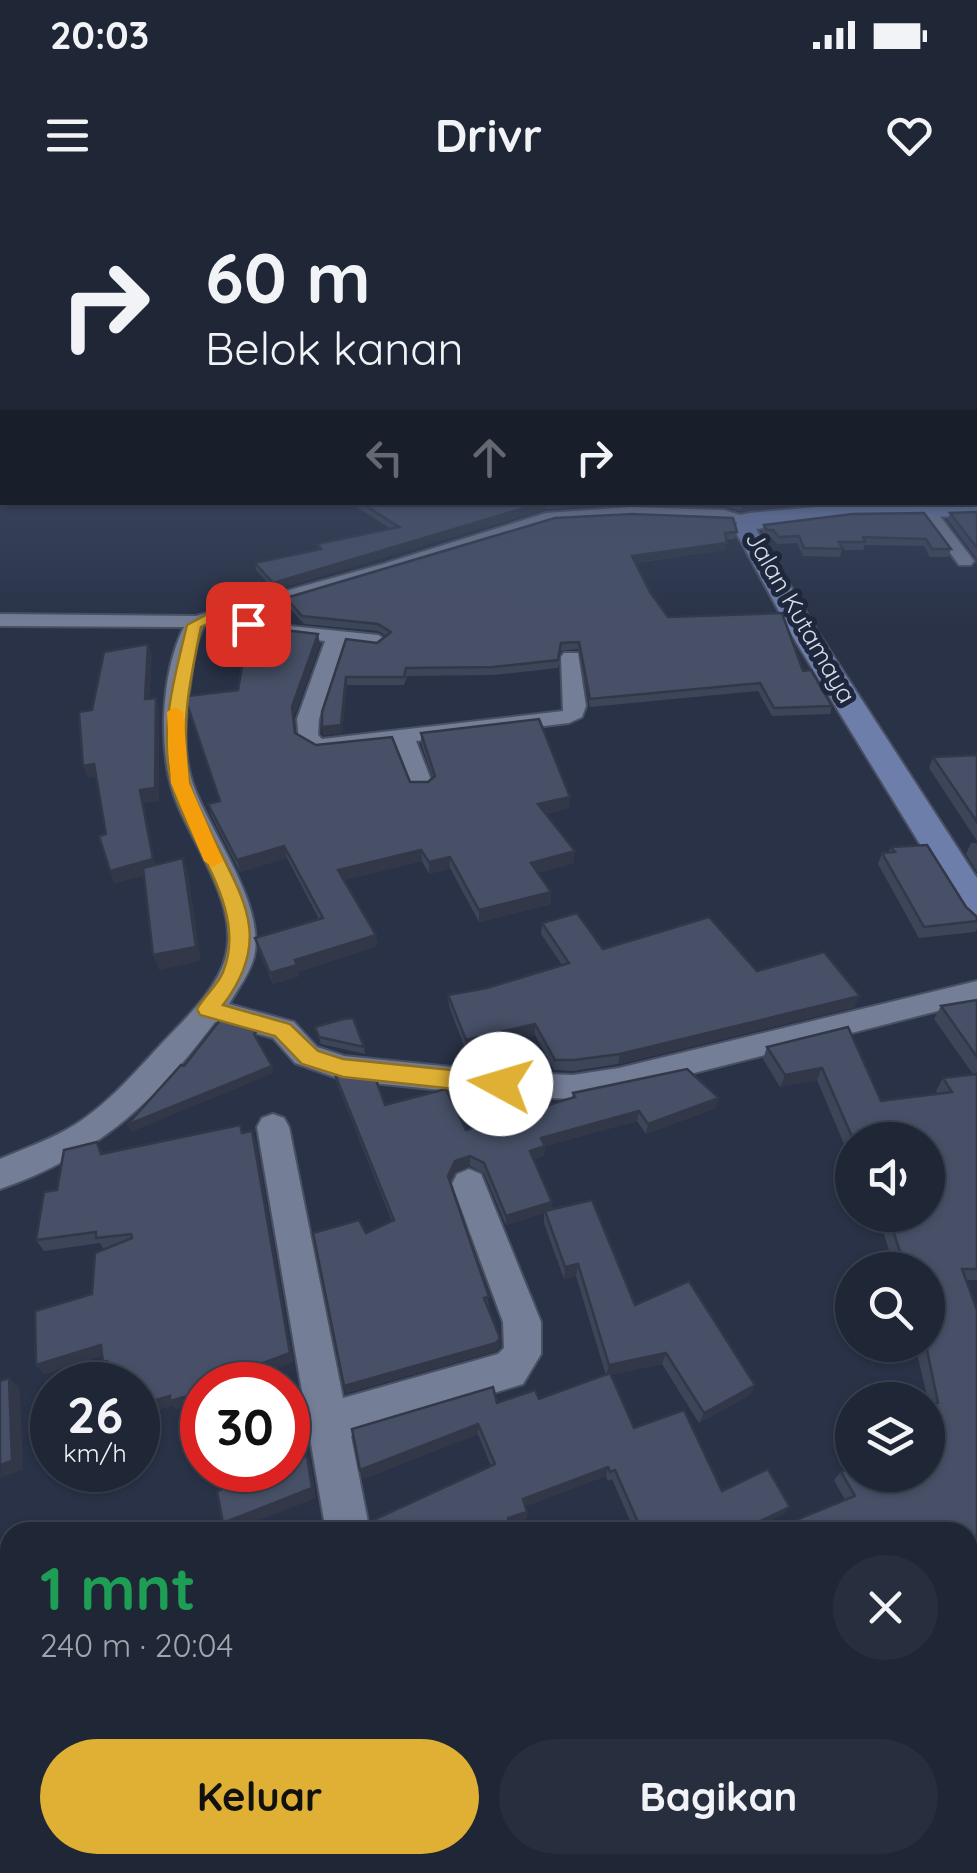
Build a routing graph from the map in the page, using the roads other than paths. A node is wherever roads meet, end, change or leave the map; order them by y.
1 (934, 507) edge
2 (977, 509) edge
3 (728, 513) edge
4 (965, 560) dead end
5 (219, 612) junction
6 (0, 620) edge
7 (197, 622) junction
8 (336, 638) junction
9 (378, 641) edge
10 (571, 658) dead end
11 (403, 735) junction
12 (421, 785) edge
13 (977, 907) edge
14 (977, 991) edge
15 (208, 1009) junction
16 (273, 1127) dead end
17 (0, 1176) edge
18 (469, 1184) dead end
19 (328, 1423) junction
20 (346, 1522) edge

1 - 2 main road, Jalan Kutamaya
1 - 3 main road, Jalan Kutamaya
1 - 4 street
3 - 5 street
3 - 13 main road, Jalan Kutamaya
5 - 7 street
5 - 8 street
6 - 7 street
7 - 15 street
8 - 9 street
8 - 11 street
10 - 11 street
11 - 12 street
14 - 15 street
15 - 17 street
16 - 19 street
18 - 19 street
19 - 20 street

